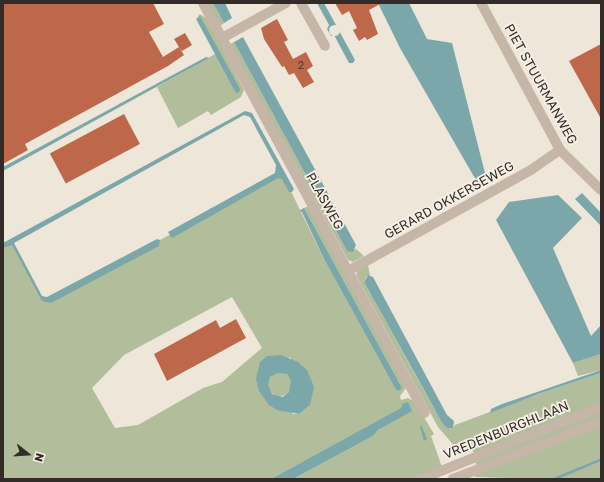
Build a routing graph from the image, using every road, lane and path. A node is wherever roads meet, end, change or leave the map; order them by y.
1 (203, 3) edge
2 (286, 3) edge
3 (302, 3) edge
4 (481, 3) edge
5 (222, 38) junction
6 (325, 46) dead end
7 (560, 150) junction
8 (601, 190) edge
9 (348, 271) junction
10 (601, 407) edge
11 (425, 412) dead end
12 (601, 422) edge
13 (421, 479) edge
14 (453, 479) edge

1 - 5 street, PLASWEG
2 - 5 street
3 - 6 street
4 - 7 street, PIET STUURMANWEG
5 - 9 street, PLASWEG
7 - 8 street, PIET STUURMANWEG
7 - 9 street, GERARD OKKERSEWEG
9 - 11 street, PLASWEG
10 - 13 street, VREDENBURGHLAAN
12 - 14 street, VREDENBURGHLAAN

